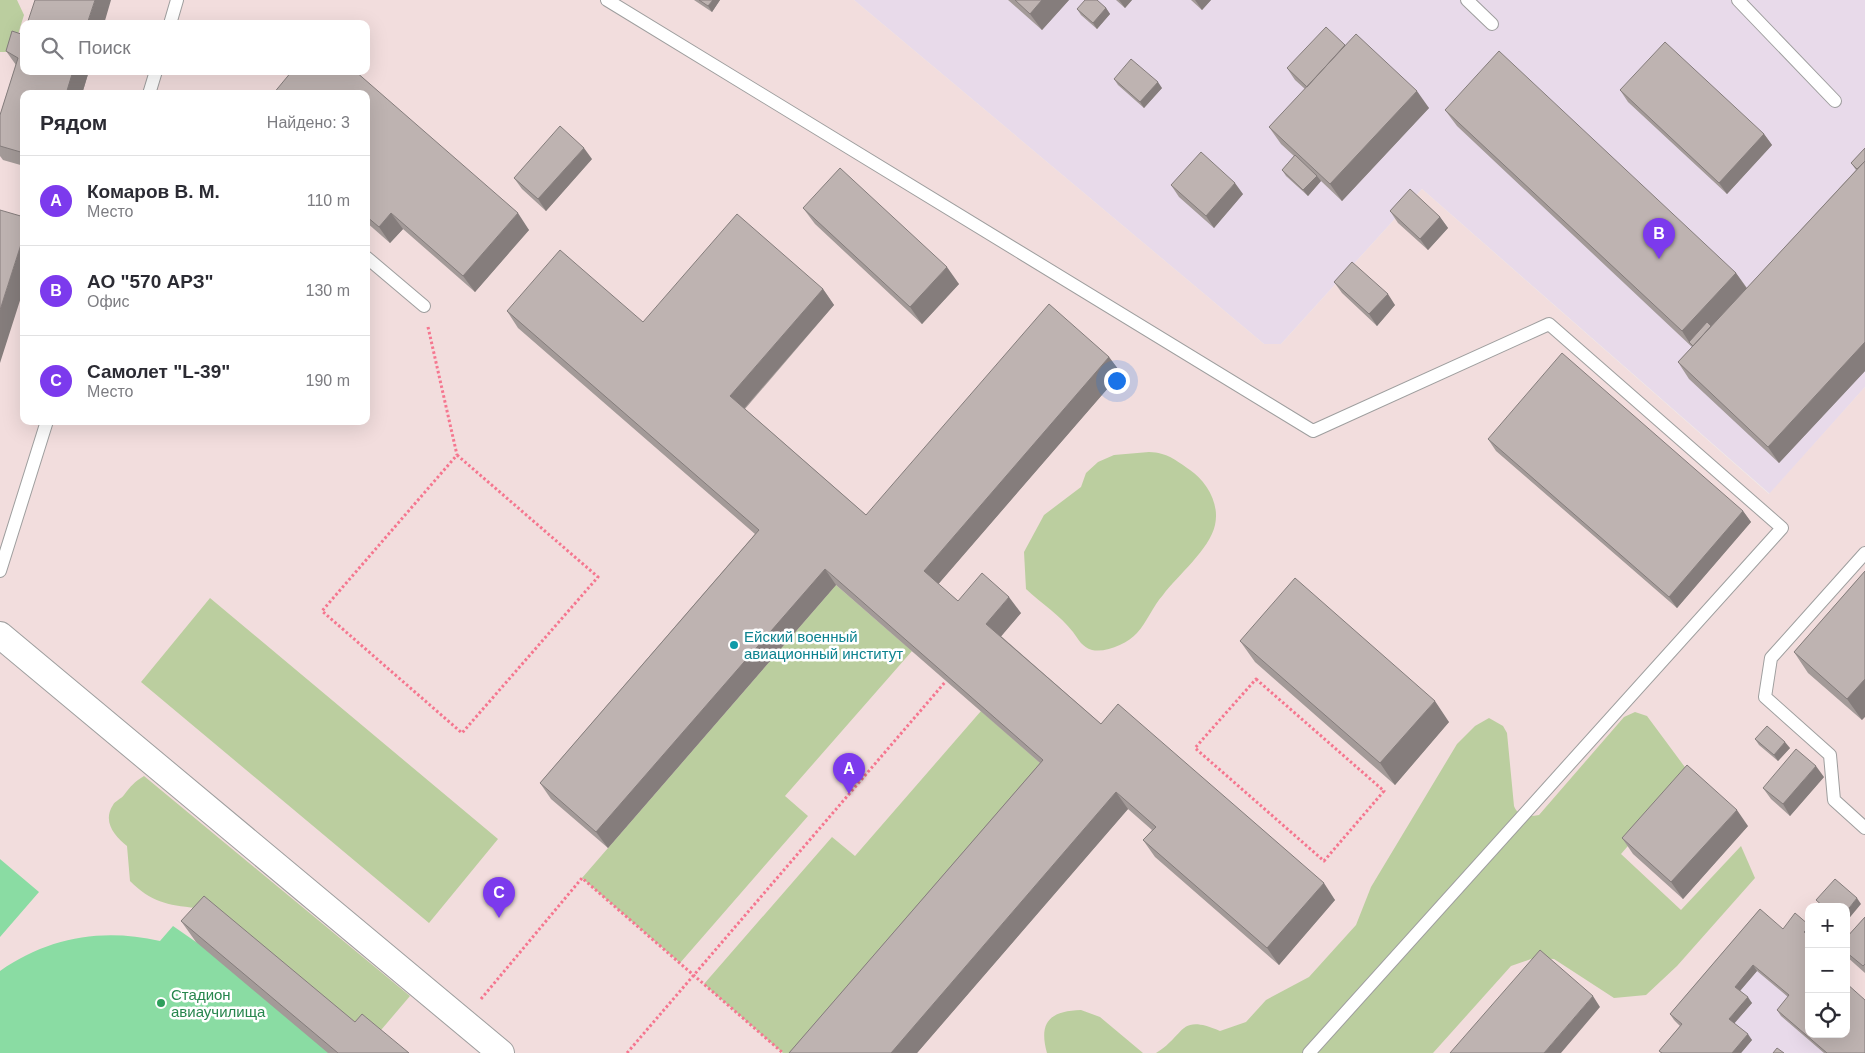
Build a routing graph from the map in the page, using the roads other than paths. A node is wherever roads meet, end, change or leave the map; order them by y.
1 (177, 0) edge
2 (607, 0) edge
3 (1467, 0) edge
4 (1738, 0) edge
5 (171, 20) edge
6 (1492, 24) dead end
7 (155, 75) edge
8 (150, 90) edge
9 (1835, 101) dead end
10 (370, 260) edge
11 (424, 306) road end
12 (47, 425) edge
13 (1865, 553) edge
14 (0, 571) edge
15 (0, 635) edge
16 (1865, 828) edge
17 (500, 1053) edge
18 (1309, 1053) edge

1 - 5 lane
2 - 18 lane
3 - 6 lane
4 - 9 lane
7 - 8 lane
10 - 11 lane
12 - 14 lane
13 - 16 lane
15 - 17 street

